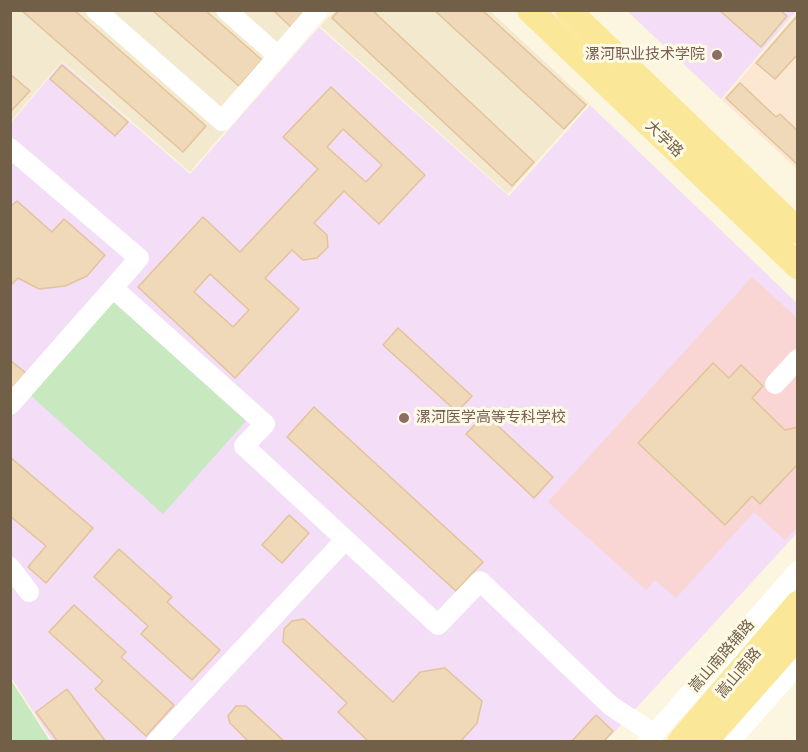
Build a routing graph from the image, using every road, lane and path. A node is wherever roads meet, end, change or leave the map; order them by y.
1 (96, 10) edge
2 (226, 10) edge
3 (318, 10) edge
4 (530, 10) edge
5 (568, 10) edge
6 (278, 56) junction
7 (686, 123) junction
8 (667, 142) junction
9 (10, 148) edge
10 (798, 231) edge
11 (798, 266) edge
12 (113, 288) junction
13 (798, 359) edge
14 (775, 384) dead end
15 (10, 405) edge
16 (345, 540) junction
17 (10, 567) edge
18 (798, 571) edge
19 (29, 592) dead end
20 (798, 604) edge
21 (798, 636) edge
22 (798, 664) edge
23 (651, 737) edge
24 (156, 741) edge
25 (680, 741) edge
26 (705, 741) edge
27 (729, 741) edge

1 - 6 street
2 - 6 street
3 - 6 street
4 - 8 main road, 大学路
5 - 7 main road, 大学路
7 - 8 main road
7 - 10 main road, 大学路
8 - 11 main road, 大学路
9 - 12 street
12 - 15 street
12 - 16 street
13 - 14 street
16 - 23 street
16 - 24 street
17 - 19 street
18 - 23 street, 嵩山南路辅路
20 - 25 main road, 嵩山南路
21 - 26 main road, 嵩山南路
22 - 27 street

